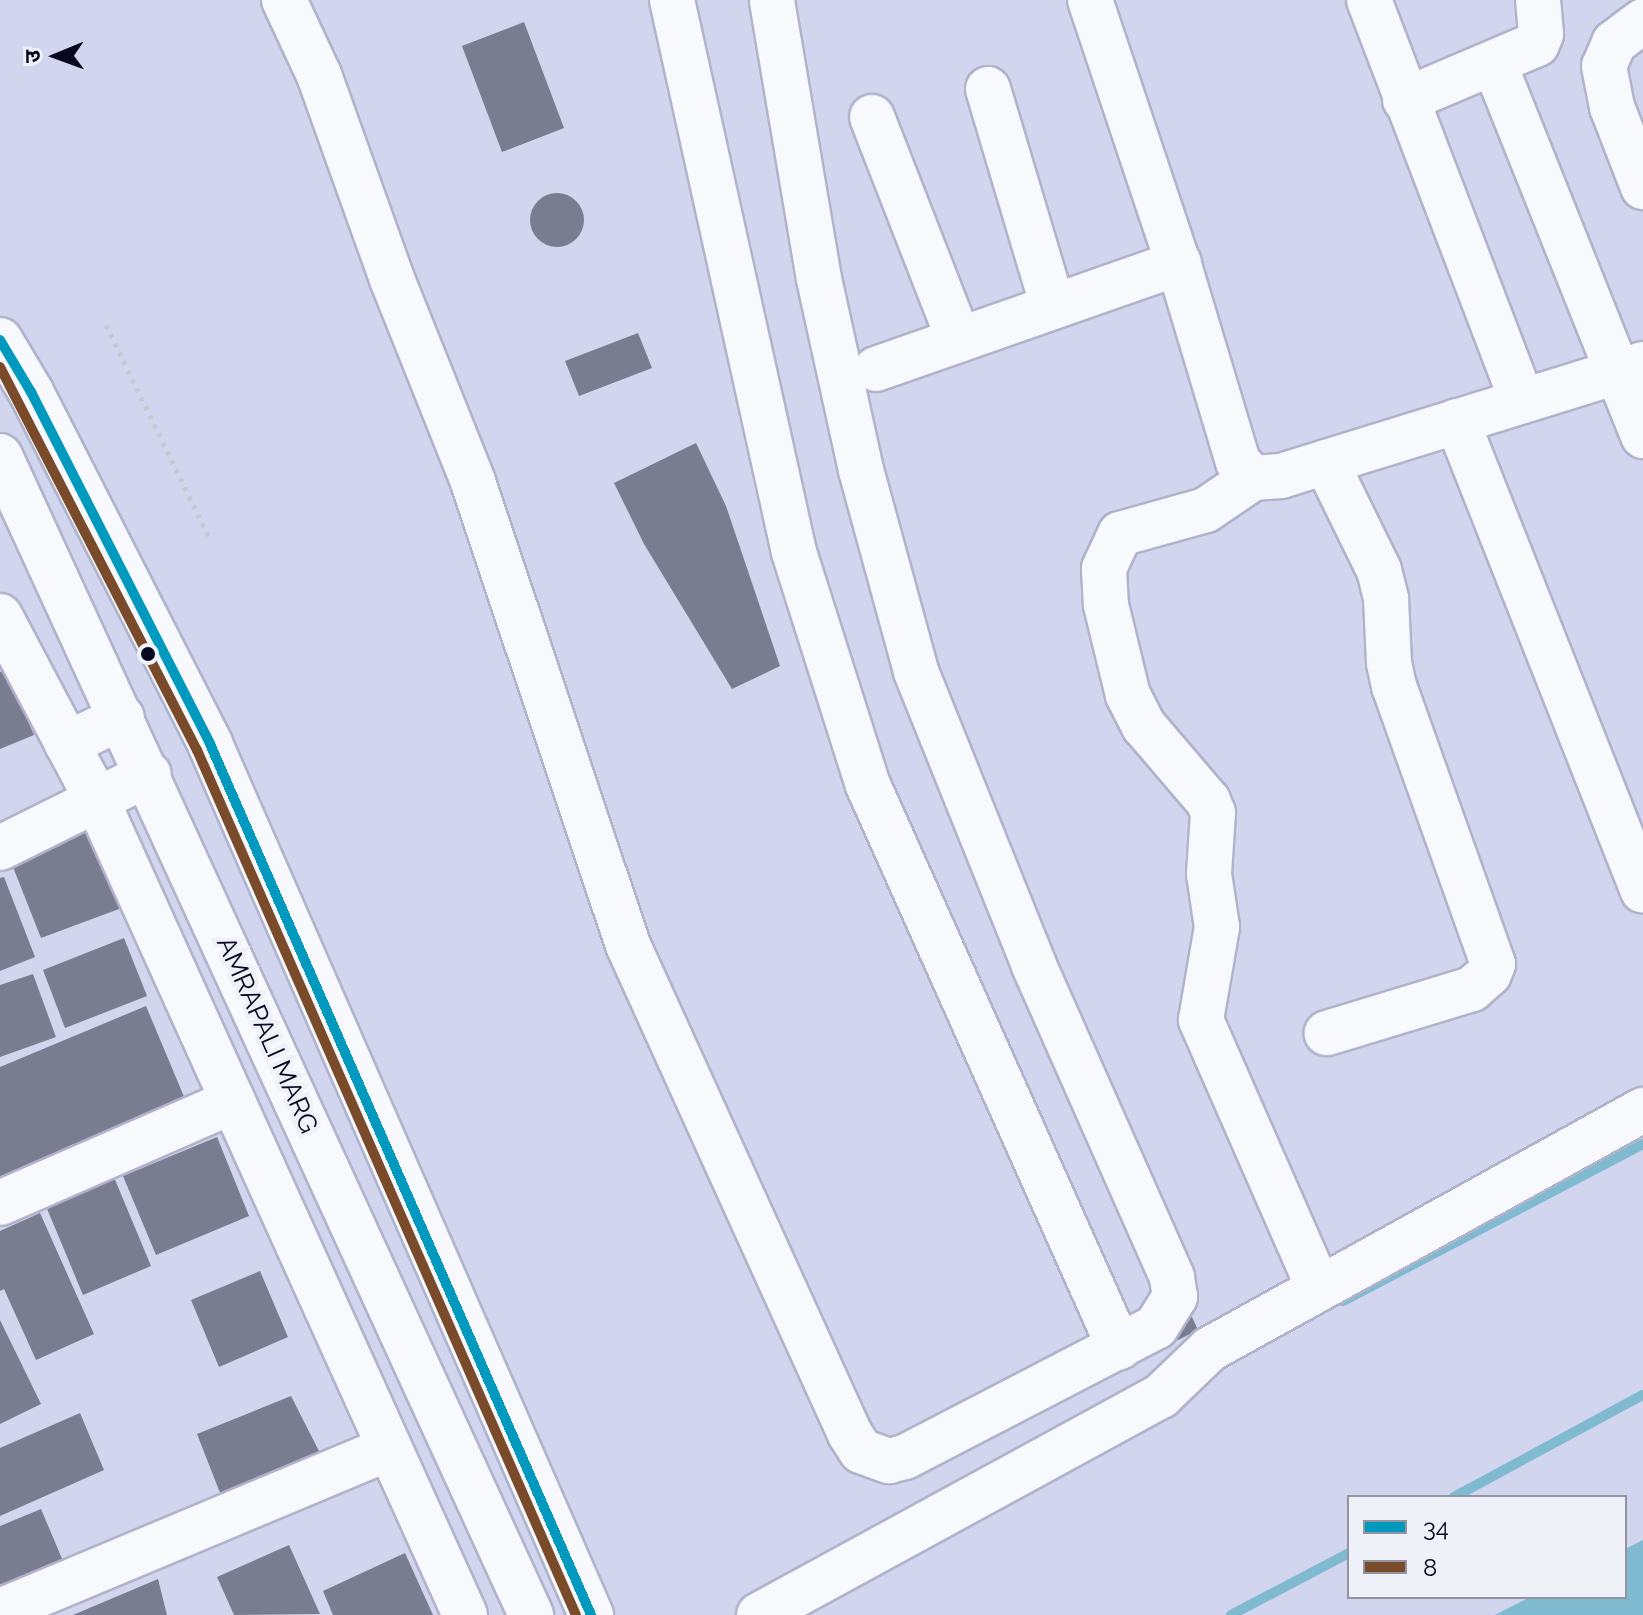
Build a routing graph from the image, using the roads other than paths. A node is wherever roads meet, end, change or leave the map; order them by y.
1 (284, 0) edge
2 (672, 0) edge
3 (772, 0) edge
4 (1090, 0) edge
5 (1369, 0) edge
6 (1538, 0) edge
7 (1643, 21) edge
8 (1494, 63) junction
9 (988, 89) dead end
10 (1405, 100) junction
11 (872, 117) dead end
12 (1643, 187) edge
13 (1179, 263) junction
14 (1053, 307) junction
15 (0, 340) edge
16 (959, 340) junction
17 (1629, 368) edge
18 (876, 369) dead end
19 (1522, 400) junction
20 (1457, 421) junction
21 (1643, 436) edge
22 (0, 456) edge
23 (1326, 462) junction
24 (1253, 478) junction
25 (6, 643) edge
26 (122, 717) junction
27 (67, 744) junction
28 (149, 774) junction
29 (96, 798) junction
30 (0, 848) edge
31 (1643, 891) edge
32 (1327, 1033) dead end
33 (233, 1101) junction
34 (1643, 1110) edge
35 (0, 1203) edge
36 (1318, 1286) junction
37 (1119, 1347) junction
38 (389, 1448) junction
39 (0, 1611) edge
40 (465, 1615) edge
41 (531, 1615) edge
42 (591, 1615) edge
43 (759, 1615) edge

1 - 37 main road
2 - 37 main road
3 - 37 main road
4 - 13 main road
5 - 10 main road
6 - 8 main road
7 - 12 main road
8 - 10 main road
8 - 17 main road
9 - 14 main road
10 - 19 main road
11 - 16 main road
13 - 14 main road
13 - 24 main road
14 - 16 main road
15 - 42 main road
16 - 18 main road
17 - 19 main road
17 - 21 main road
19 - 20 main road
20 - 23 main road
20 - 31 main road
22 - 26 main road, AMRAPALI MARG
23 - 24 main road
23 - 32 main road
24 - 36 main road
25 - 27 main road
26 - 27 main road
26 - 28 main road, AMRAPALI MARG
27 - 29 main road
28 - 29 main road
28 - 41 main road, AMRAPALI MARG
29 - 30 main road
29 - 33 main road
33 - 35 main road
33 - 38 main road
34 - 36 main road
36 - 43 main road
38 - 39 main road
38 - 40 main road

